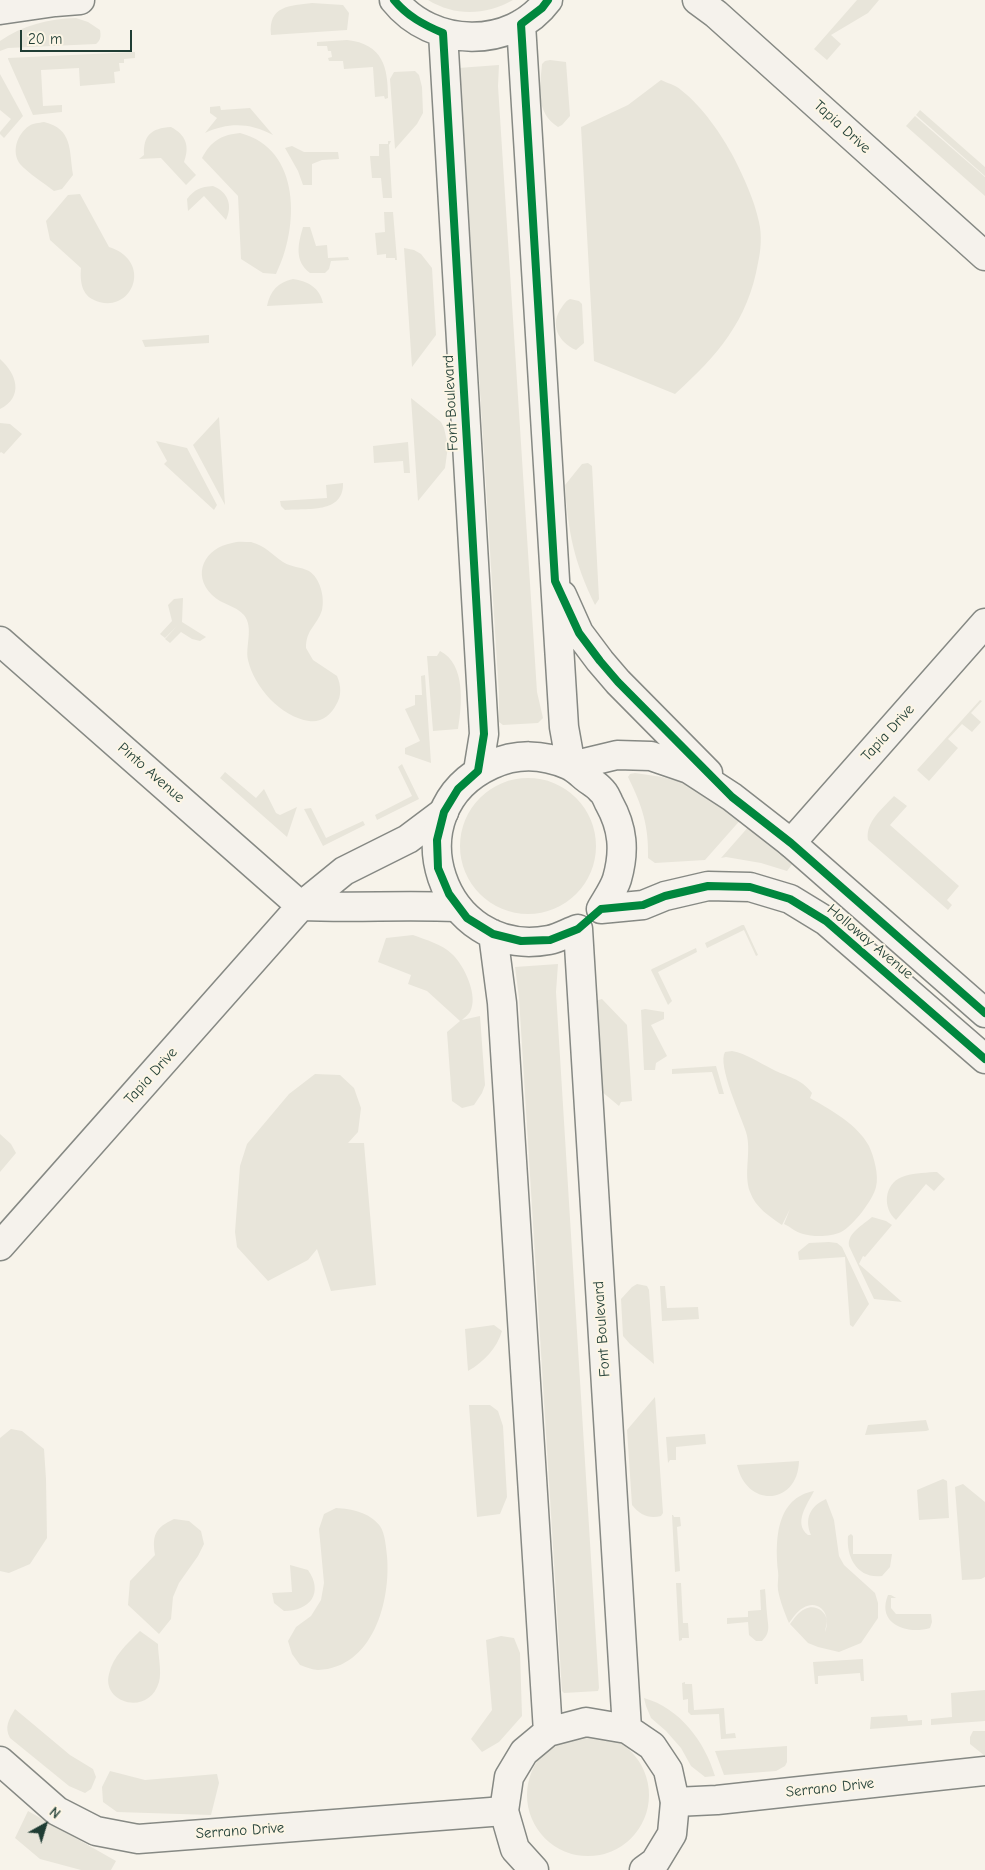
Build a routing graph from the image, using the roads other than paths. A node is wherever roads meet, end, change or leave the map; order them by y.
1 (80, 0) edge
2 (374, 0) edge
3 (548, 0) edge
4 (697, 0) edge
5 (401, 7) edge
6 (0, 10) edge
7 (521, 24) junction
8 (443, 33) junction
9 (985, 256) edge
10 (555, 580) junction
11 (985, 623) edge
12 (0, 642) edge
13 (571, 766) junction
14 (478, 771) junction
15 (732, 797) junction
16 (444, 812) junction
17 (791, 842) junction
18 (301, 906) junction
19 (458, 907) junction
20 (601, 909) junction
21 (578, 929) junction
22 (493, 934) junction
23 (985, 1013) edge
24 (985, 1059) edge
25 (0, 1246) edge
26 (627, 1729) junction
27 (548, 1732) junction
28 (0, 1761) edge
29 (985, 1771) edge
30 (676, 1802) junction
31 (504, 1810) junction
32 (652, 1867) edge
33 (534, 1870) edge

1 - 6 street
2 - 5 street
3 - 7 street
4 - 9 street, Tapia Drive
5 - 8 street
7 - 8 street
7 - 10 street
8 - 14 street, Font Boulevard
10 - 13 street
10 - 15 street
11 - 17 street, Tapia Drive
12 - 18 street, Pinto Avenue
13 - 14 street
13 - 15 street, Holloway Avenue
13 - 20 street
14 - 16 street
15 - 17 street, Holloway Avenue
16 - 18 street, Tapia Drive
16 - 19 street
17 - 23 street, Holloway Avenue
18 - 19 street
18 - 25 street, Tapia Drive
19 - 22 street
20 - 21 street
20 - 24 street, Holloway Avenue
21 - 22 street
21 - 26 street, Font Boulevard
22 - 27 street
26 - 27 street
26 - 30 street
27 - 31 street
28 - 31 street, Serrano Drive
29 - 30 street, Serrano Drive
30 - 32 street
31 - 33 street

